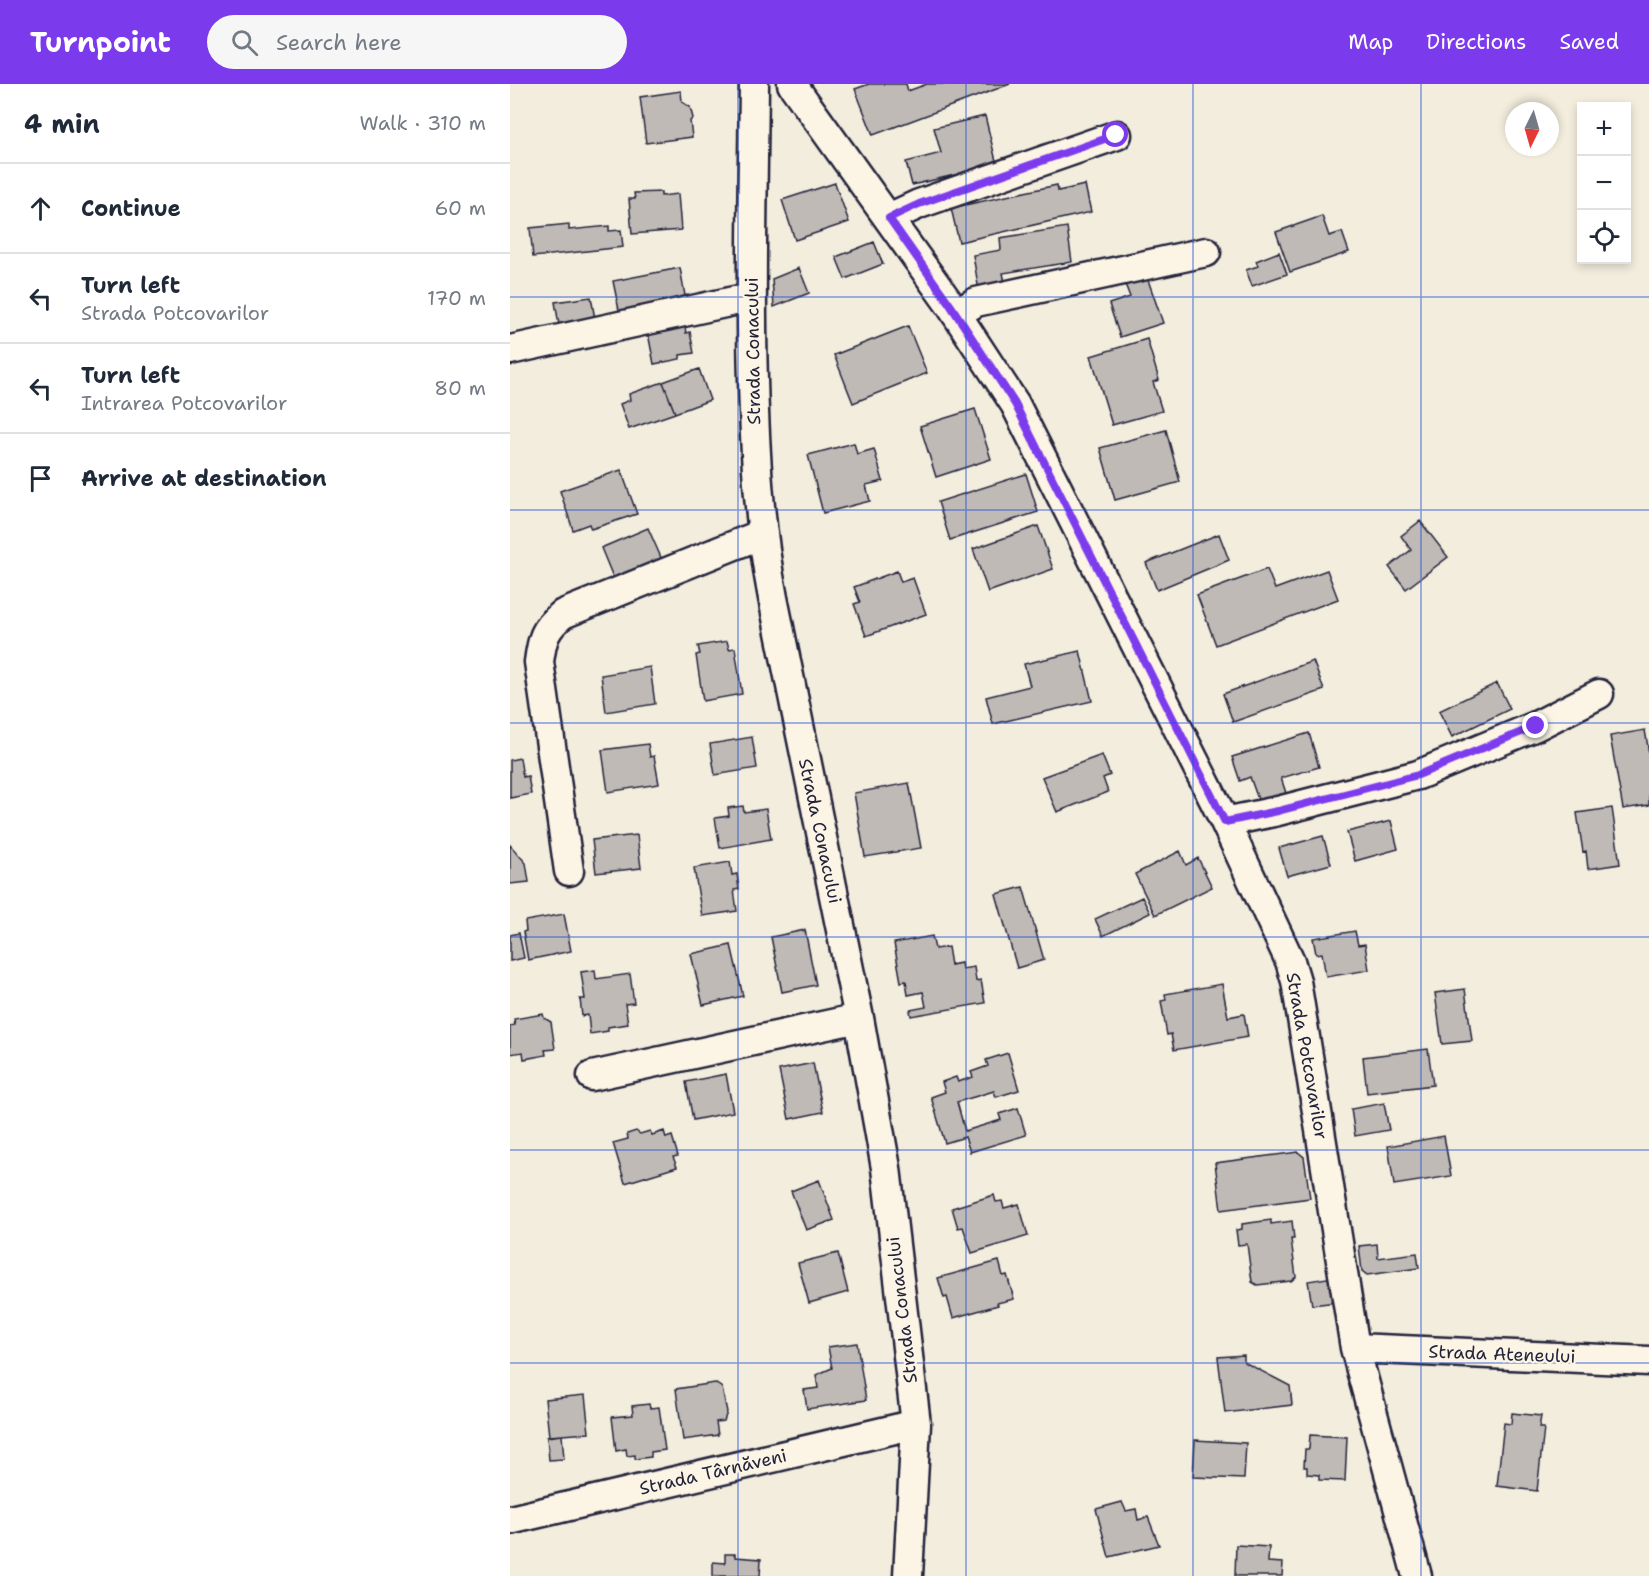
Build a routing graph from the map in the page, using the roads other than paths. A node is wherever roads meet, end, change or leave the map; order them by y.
1 (754, 84) edge
2 (792, 84) edge
3 (1116, 135) dead end
4 (889, 218) junction
5 (1206, 252) dead end
6 (751, 300) junction
7 (956, 314) junction
8 (510, 350) edge
9 (762, 534) junction
10 (1599, 694) dead end
11 (1225, 822) junction
12 (569, 871) dead end
13 (859, 1018) junction
14 (592, 1076) dead end
15 (1355, 1348) junction
16 (1649, 1361) edge
17 (916, 1424) junction
18 (510, 1520) edge
19 (908, 1576) edge
20 (1417, 1576) edge

1 - 6 street, Strada Conacului
2 - 4 street, Strada Potcovarilor
3 - 4 street
4 - 7 street, Strada Potcovarilor
5 - 7 street
6 - 8 street
6 - 9 street, Strada Conacului
7 - 11 street, Strada Potcovarilor
9 - 12 street
9 - 13 street, Strada Conacului
10 - 11 street
11 - 15 street, Strada Potcovarilor
13 - 14 street
13 - 17 street, Strada Conacului
15 - 16 street, Strada Ateneului
15 - 20 street, Strada Potcovarilor
17 - 18 street, Strada Târnăveni
17 - 19 street, Strada Conacului

